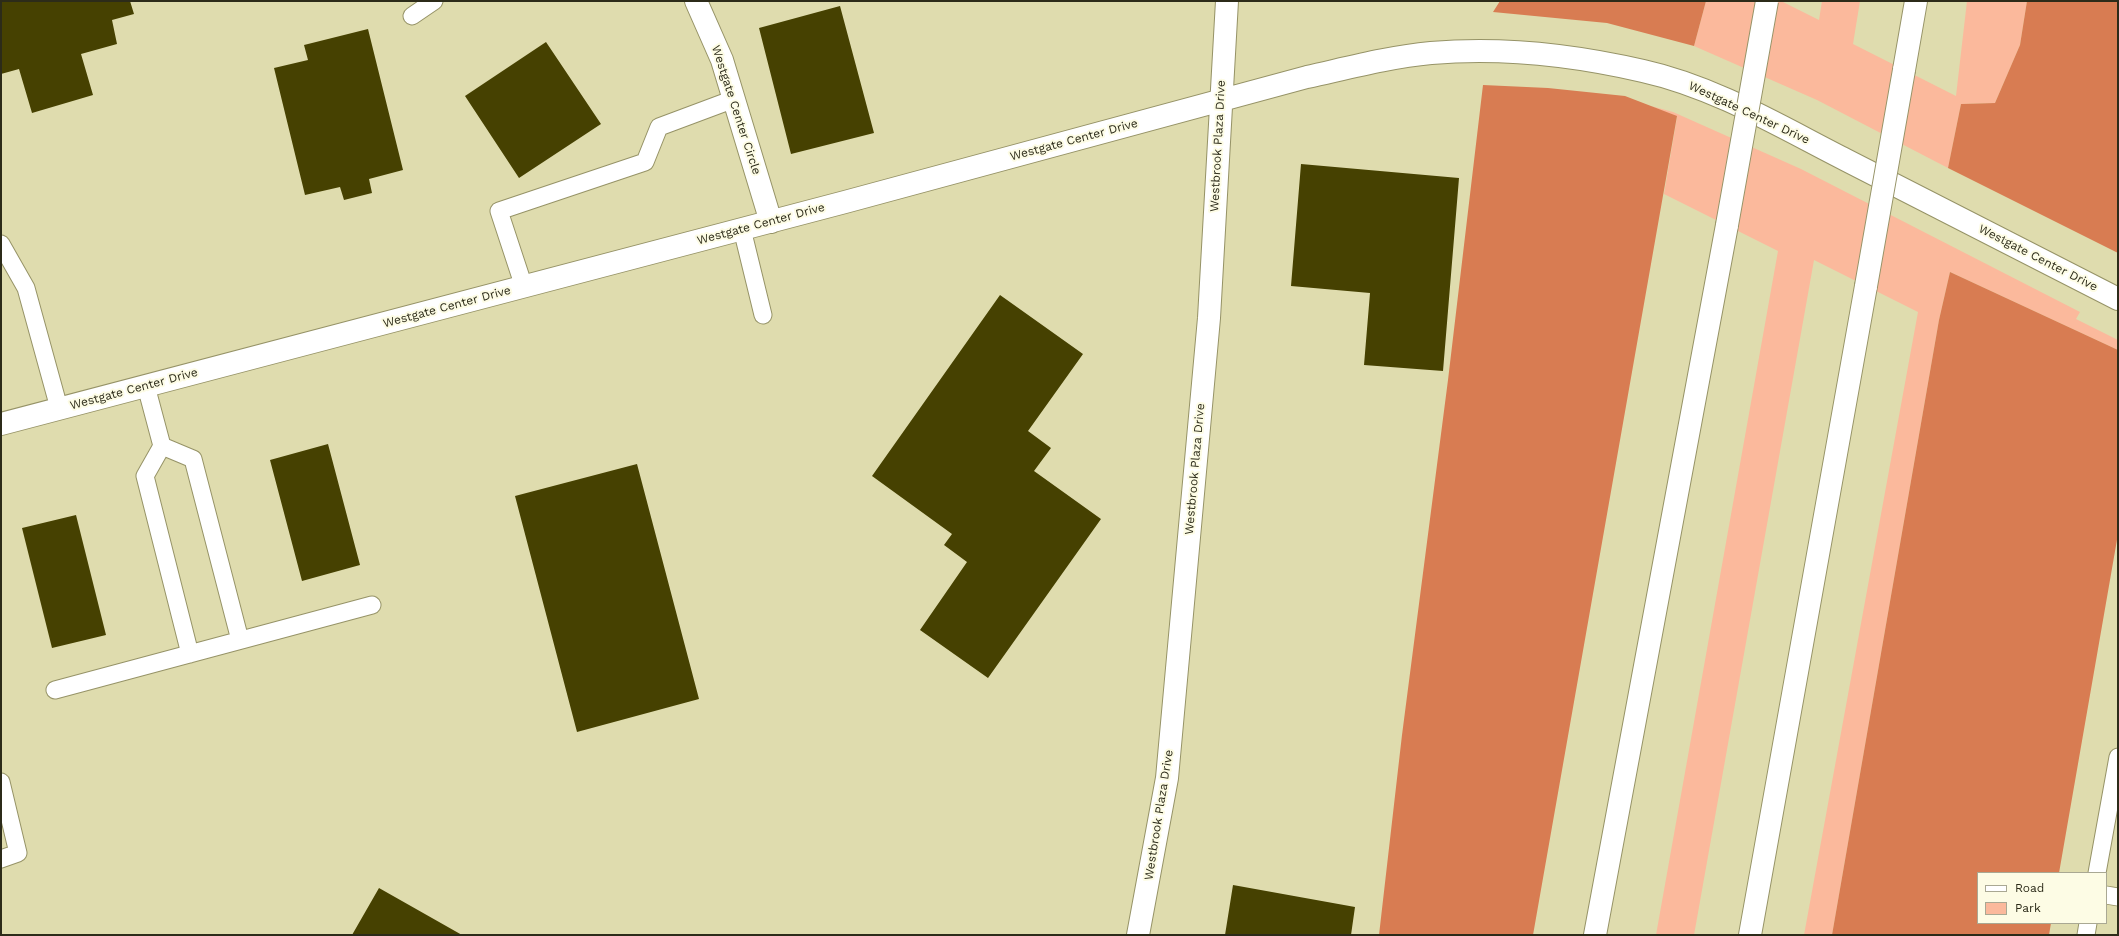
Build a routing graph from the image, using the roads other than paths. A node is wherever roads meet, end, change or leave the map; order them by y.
1 (434, 1) edge
2 (696, 1) edge
3 (1227, 1) edge
4 (1766, 1) edge
5 (1916, 1) edge
6 (412, 16) dead end
7 (734, 99) junction
8 (1221, 99) junction
9 (771, 222) junction
10 (742, 229) junction
11 (1, 244) edge
12 (524, 287) junction
13 (2118, 299) edge
14 (763, 315) dead end
15 (146, 386) junction
16 (59, 408) junction
17 (1, 424) edge
18 (162, 446) junction
19 (372, 605) dead end
20 (240, 640) junction
21 (190, 654) junction
22 (54, 690) dead end
23 (2118, 757) edge
24 (1, 782) edge
25 (1, 859) edge
26 (2097, 872) edge
27 (2107, 895) edge
28 (2118, 897) edge
29 (2088, 924) edge
30 (1138, 935) edge
31 (1595, 935) edge
32 (1750, 935) edge
33 (2086, 935) edge

1 - 6 lane
2 - 7 main road, Westgate Center Circle
3 - 8 main road, Westbrook Plaza Drive
4 - 31 main road, bridge
5 - 32 main road, bridge
7 - 9 main road, Westgate Center Circle
7 - 12 lane
8 - 9 main road, Westgate Center Drive
8 - 13 main road, Westgate Center Drive
8 - 30 main road, Westbrook Plaza Drive
9 - 10 main road, Westgate Center Drive
10 - 12 main road, Westgate Center Drive
10 - 14 lane
11 - 16 lane
12 - 15 main road, Westgate Center Drive
15 - 16 main road, Westgate Center Drive
15 - 18 lane
16 - 17 main road, Westgate Center Drive
18 - 20 lane
18 - 21 lane
19 - 20 lane
20 - 21 lane
21 - 22 lane
23 - 26 lane
24 - 25 lane
27 - 28 lane
29 - 33 lane

